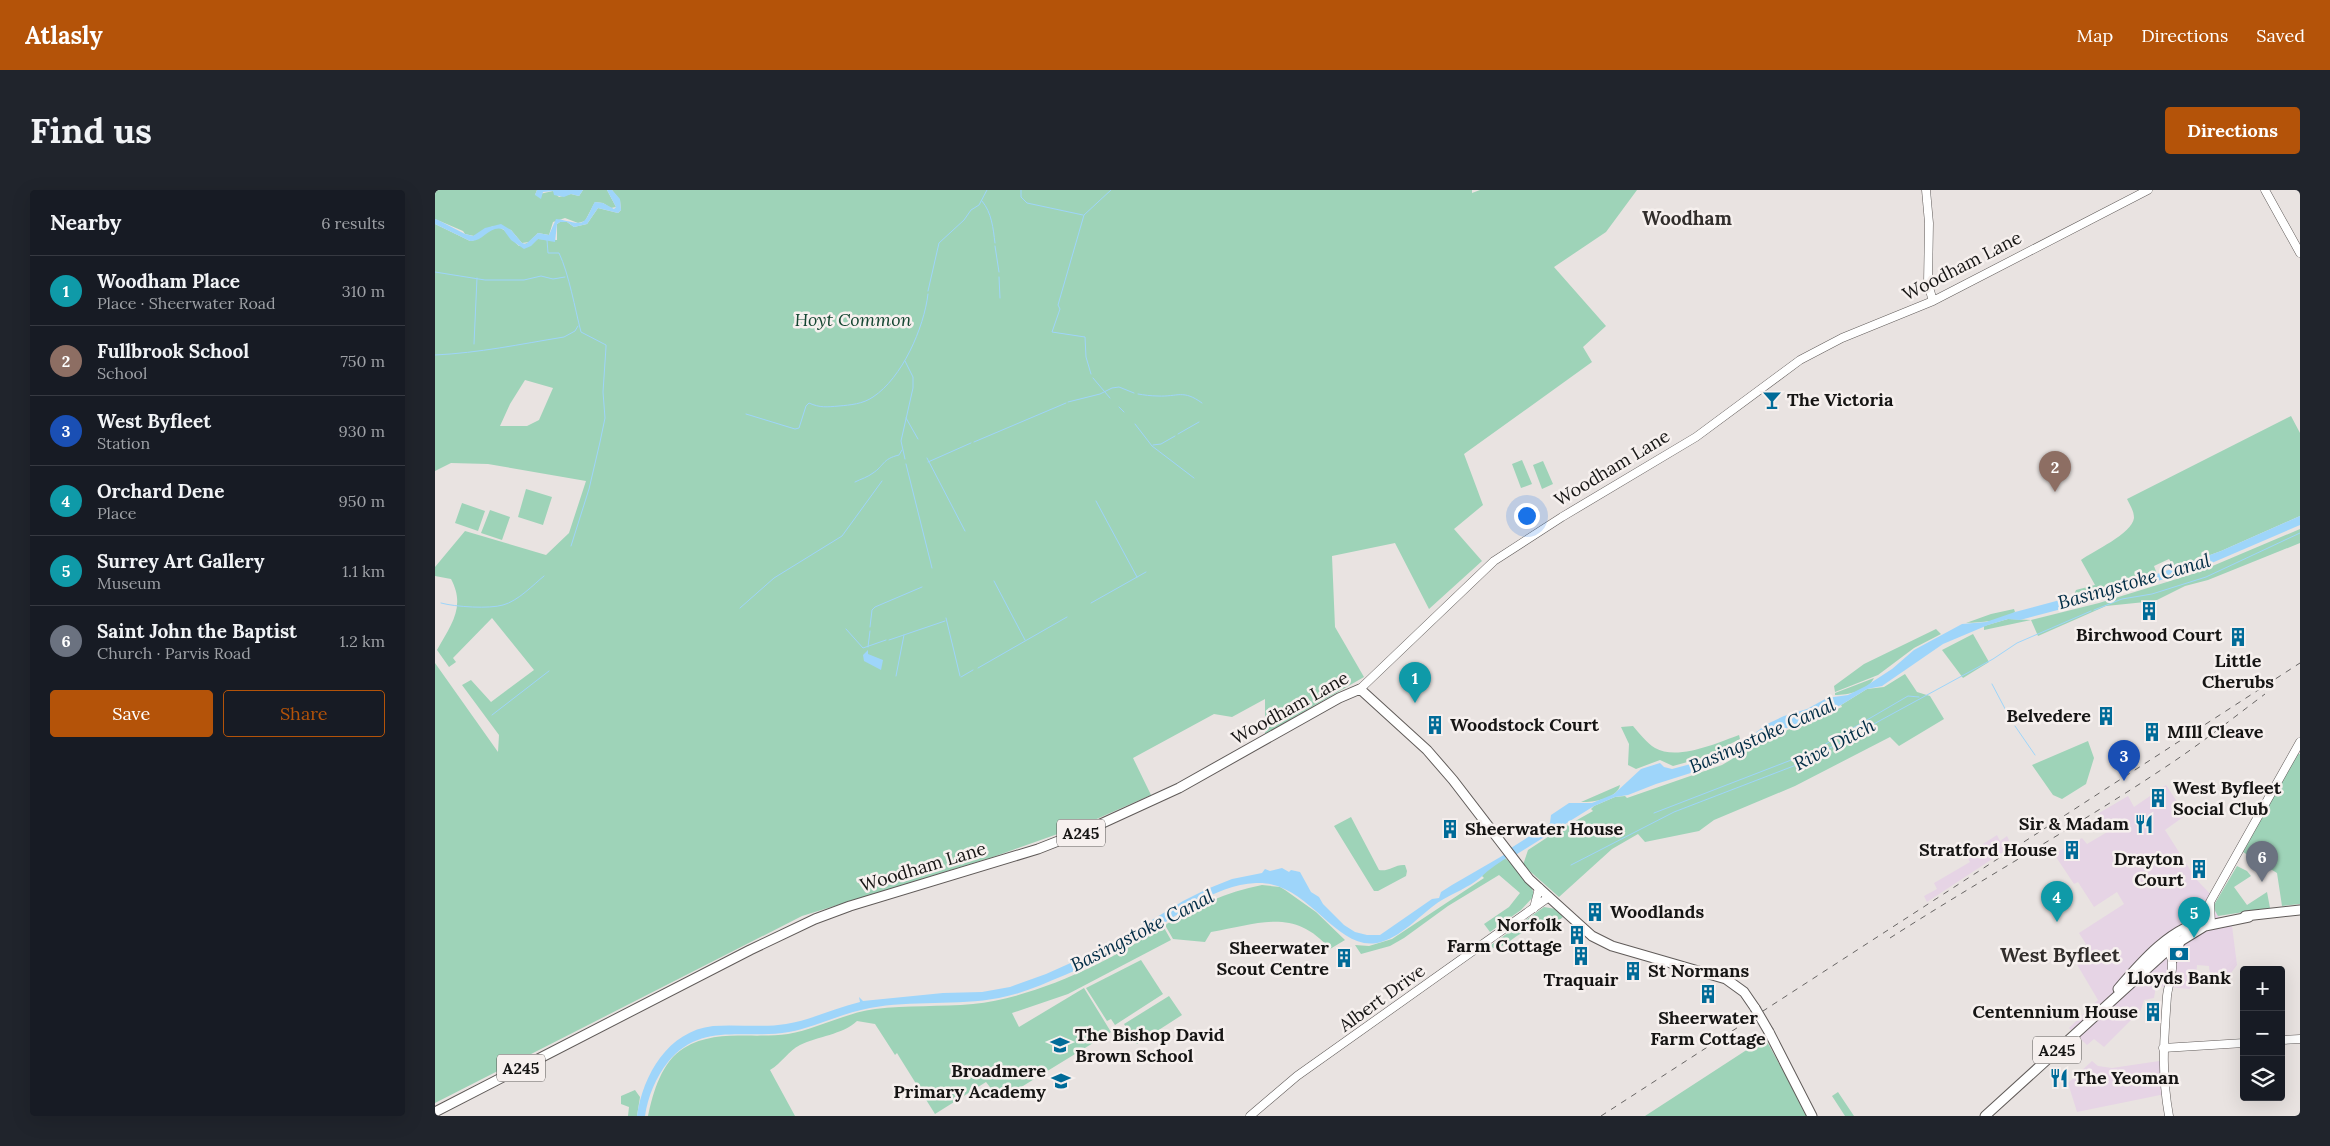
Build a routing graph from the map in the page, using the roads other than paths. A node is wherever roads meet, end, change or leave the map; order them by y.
1 (1926, 190) edge
2 (2148, 190) edge
3 (2265, 190) edge
4 (2300, 253) edge
5 (1933, 301) junction
6 (1360, 689) junction
7 (2300, 742) edge
8 (1539, 888) junction
9 (1549, 897) junction
10 (2212, 898) junction
11 (1534, 908) junction
12 (2204, 910) junction
13 (2300, 910) edge
14 (2208, 923) junction
15 (2192, 924) junction
16 (2181, 940) junction
17 (2160, 951) junction
18 (2173, 960) junction
19 (2300, 1039) edge
20 (2285, 1040) edge
21 (2240, 1043) edge
22 (2163, 1048) junction
23 (435, 1112) edge
24 (1250, 1116) edge
25 (1812, 1116) edge
26 (1985, 1116) edge
27 (2169, 1116) edge

1 - 5 street
2 - 5 street, Woodham Lane
3 - 4 street
5 - 6 street, Woodham Lane
6 - 8 main road
6 - 23 main road, Woodham Lane / A245
7 - 10 street
8 - 9 main road
8 - 11 street
9 - 11 street, Albert Drive
9 - 25 main road, bridge
10 - 12 street
10 - 14 street
11 - 24 street, Albert Drive
12 - 14 street
12 - 15 main road
13 - 14 main road, A245
14 - 15 main road, A245
14 - 16 main road, A245
15 - 17 main road, A245
16 - 17 main road, A245
16 - 18 main road
17 - 18 street
17 - 26 main road, A245
18 - 22 street
19 - 20 street
21 - 22 street
22 - 27 street

